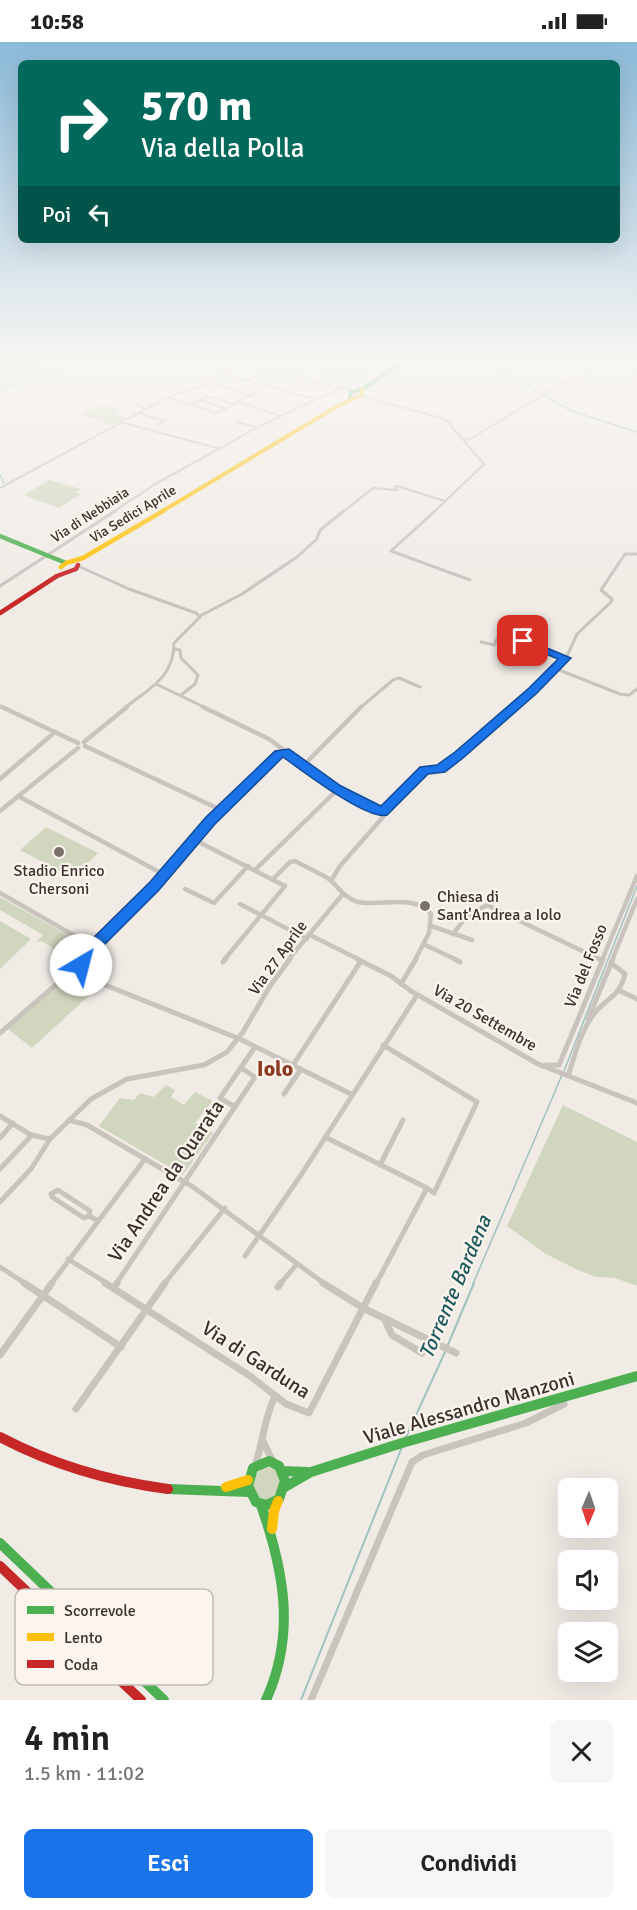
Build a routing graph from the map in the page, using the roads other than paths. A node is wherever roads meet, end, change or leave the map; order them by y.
1 (94, 436) edge
2 (174, 436) edge
3 (242, 436) edge
4 (292, 436) edge
5 (461, 436) edge
6 (470, 436) edge
7 (464, 440) junction
8 (221, 449) junction
9 (0, 488) edge
10 (445, 501) junction
11 (0, 536) edge
12 (637, 554) edge
13 (50, 557) junction
14 (69, 567) junction
15 (90, 572) junction
16 (470, 580) dead end
17 (0, 586) edge
18 (0, 611) edge
19 (200, 616) junction
20 (481, 642) dead end
21 (174, 649) junction
22 (566, 658) junction
23 (554, 668) junction
24 (156, 684) junction
25 (420, 687) dead end
26 (637, 689) edge
27 (181, 695) junction
28 (0, 706) edge
29 (56, 732) junction
30 (85, 744) junction
31 (78, 746) junction
32 (285, 752) junction
33 (304, 765) junction
34 (0, 778) edge
35 (337, 789) junction
36 (18, 796) junction
37 (221, 810) junction
38 (0, 811) edge
39 (382, 812) junction
40 (193, 839) junction
41 (248, 866) junction
42 (255, 870) junction
43 (164, 874) junction
44 (637, 876) edge
45 (274, 878) junction
46 (331, 881) junction
47 (185, 890) dead end
48 (0, 893) edge
49 (342, 895) junction
50 (637, 899) edge
51 (240, 904) dead end
52 (264, 915) junction
53 (431, 926) junction
54 (453, 934) junction
55 (308, 937) junction
56 (472, 940) dead end
57 (423, 944) junction
58 (94, 947) junction
59 (87, 953) junction
60 (75, 959) junction
61 (601, 960) junction
62 (361, 961) junction
63 (223, 962) dead end
64 (460, 962) dead end
65 (611, 963) junction
66 (81, 964) junction
67 (72, 969) junction
68 (86, 974) junction
69 (401, 984) junction
70 (620, 991) junction
71 (417, 995) junction
72 (637, 999) edge
73 (586, 1028) junction
74 (0, 1033) edge
75 (240, 1040) junction
76 (383, 1045) junction
77 (255, 1047) junction
78 (293, 1065) junction
79 (241, 1068) junction
80 (301, 1069) junction
81 (558, 1069) junction
82 (568, 1076) junction
83 (284, 1094) dead end
84 (351, 1094) junction
85 (637, 1103) edge
86 (235, 1107) junction
87 (0, 1116) edge
88 (69, 1120) junction
89 (403, 1120) dead end
90 (13, 1123) junction
91 (32, 1135) junction
92 (325, 1137) junction
93 (0, 1138) edge
94 (50, 1139) junction
95 (145, 1159) junction
96 (380, 1165) junction
97 (0, 1169) edge
98 (185, 1182) junction
99 (427, 1188) junction
100 (75, 1201) junction
101 (0, 1202) edge
102 (69, 1208) junction
103 (225, 1208) junction
104 (89, 1216) junction
105 (97, 1220) junction
106 (261, 1234) junction
107 (245, 1256) dead end
108 (68, 1259) junction
109 (297, 1264) junction
110 (0, 1267) edge
111 (278, 1287) dead end
112 (114, 1288) junction
113 (42, 1297) junction
114 (363, 1308) junction
115 (147, 1309) junction
116 (386, 1320) junction
117 (121, 1347) junction
118 (422, 1353) dead end
119 (456, 1353) dead end
120 (0, 1355) edge
121 (637, 1376) edge
122 (275, 1396) junction
123 (564, 1404) dead end
124 (76, 1409) dead end
125 (0, 1437) edge
126 (262, 1438) junction
127 (273, 1462) junction
128 (254, 1468) junction
129 (282, 1471) junction
130 (311, 1472) junction
131 (248, 1480) junction
132 (285, 1487) junction
133 (222, 1489) junction
134 (249, 1492) junction
135 (279, 1499) junction
136 (261, 1505) junction
137 (272, 1533) junction
138 (0, 1543) edge
139 (0, 1566) edge
140 (24, 1589) edge
141 (48, 1589) edge
142 (125, 1685) edge
143 (148, 1685) edge
144 (141, 1700) edge
145 (164, 1700) edge
146 (266, 1700) edge
147 (311, 1700) edge

1 - 9 street
2 - 8 street
3 - 8 street, Via di Nebbiaia
4 - 14 main road, Via Sedici Aprile
5 - 7 street
6 - 7 street
7 - 10 street
8 - 13 street, Via di Nebbiaia
10 - 16 street
10 - 19 street
11 - 13 main road
12 - 22 street
13 - 14 main road
13 - 17 street, Via di Nebbiaia
14 - 15 street
14 - 15 street
14 - 18 main road
15 - 19 street
19 - 21 street
20 - 22 street
21 - 24 street
21 - 27 street
22 - 23 street
23 - 26 street
23 - 39 street
24 - 27 street
24 - 30 street
25 - 33 street
27 - 32 street
28 - 29 street
29 - 31 street
29 - 34 street
30 - 31 street
30 - 37 street
31 - 36 street
32 - 33 street
32 - 37 street
33 - 35 street
35 - 39 street
35 - 42 street
36 - 38 street
36 - 43 street
37 - 40 street
39 - 46 street
40 - 41 street
40 - 43 street
41 - 42 street
41 - 47 street
42 - 45 street
43 - 58 street
44 - 61 street, Via del Fosso
45 - 46 street
45 - 52 street
46 - 49 street
48 - 58 street
49 - 53 street
49 - 55 street, Via 27 Aprile
50 - 65 street
51 - 52 street, Via 20 Settembre
52 - 55 street, Via 20 Settembre
52 - 63 street
53 - 54 street
53 - 57 street
54 - 56 street
54 - 61 street
55 - 62 street, Via 20 Settembre
55 - 75 street, Via 27 Aprile
57 - 64 street
57 - 69 street
58 - 59 street
59 - 60 street
59 - 66 street
60 - 66 street
60 - 67 street
61 - 81 street, Via del Fosso
62 - 69 street, Via 20 Settembre
62 - 78 street
65 - 70 street
65 - 73 street
66 - 67 street
66 - 68 street
67 - 68 street
67 - 74 street
68 - 75 street
69 - 71 street, Via 20 Settembre
70 - 72 street
70 - 73 street
71 - 76 street
71 - 81 street, Via 20 Settembre
73 - 82 street
75 - 77 street
75 - 88 street, Via 27 Aprile
76 - 84 street
76 - 99 street
77 - 78 street
77 - 79 street
78 - 80 street
79 - 86 street, Via Andrea da Quarata
79 - 86 street
80 - 83 street
80 - 84 street
81 - 82 street
82 - 85 street
84 - 92 street
86 - 98 street, Via Andrea da Quarata
87 - 90 street
88 - 94 street, Via 27 Aprile
88 - 95 street
89 - 96 street
90 - 91 street
90 - 93 street
91 - 94 street
91 - 97 street
92 - 96 street
92 - 106 street
94 - 101 street, Via 27 Aprile
95 - 98 street
95 - 105 street
96 - 99 street
98 - 103 street
98 - 112 street, Via Andrea da Quarata
99 - 114 street
100 - 102 street
100 - 102 street
100 - 104 street
102 - 104 street
103 - 106 street
103 - 115 street
104 - 105 street
105 - 108 street
106 - 107 street
106 - 109 street
108 - 112 street, Via Andrea da Quarata
108 - 113 street
109 - 111 street
109 - 114 street
110 - 113 street
112 - 115 street, Via di Garduna
113 - 117 street
113 - 120 street
114 - 116 street
114 - 122 street, Via di Garduna
115 - 117 street
115 - 122 street, Via di Garduna
116 - 118 street
116 - 119 street
117 - 124 street
121 - 130 main road, Viale Alessandro Manzoni
122 - 126 street
123 - 147 street
125 - 133 main road
126 - 127 street
126 - 128 street
127 - 128 main road
127 - 129 main road
128 - 131 main road
129 - 130 main road
129 - 132 main road
130 - 132 main road
131 - 133 main road
131 - 134 main road
132 - 135 main road
133 - 134 main road
134 - 136 main road
135 - 136 main road
135 - 137 main road
136 - 137 main road
137 - 146 main road
138 - 141 main road
139 - 140 main road
142 - 144 main road
143 - 145 main road

